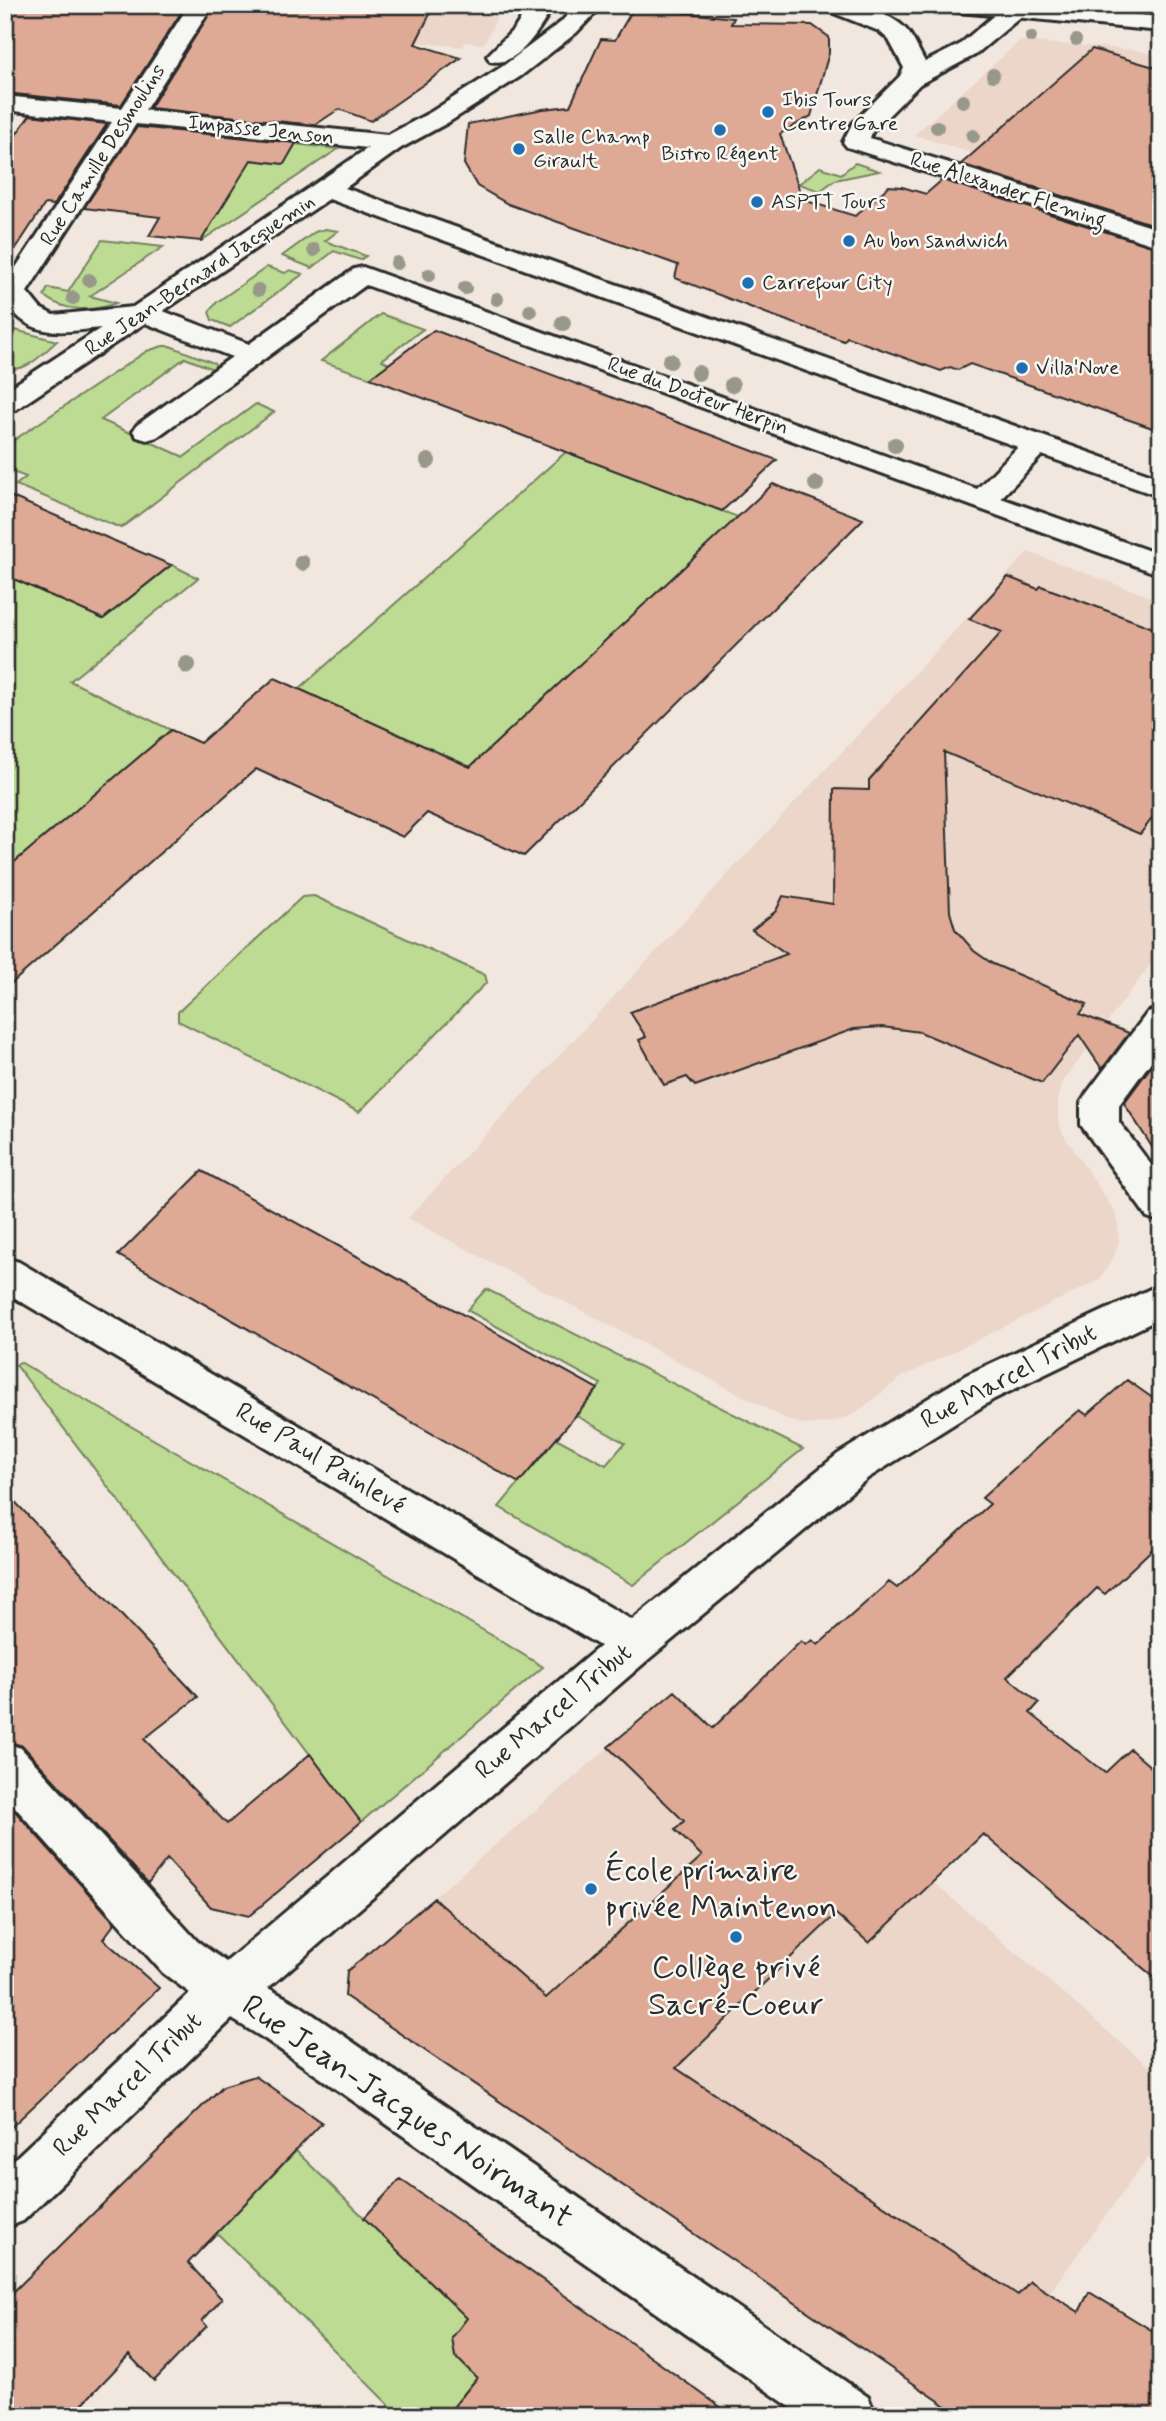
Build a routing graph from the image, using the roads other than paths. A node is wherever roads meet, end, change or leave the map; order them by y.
1 (201, 5) edge
2 (542, 5) edge
3 (591, 5) edge
4 (834, 5) edge
5 (959, 5) edge
6 (1015, 10) junction
7 (1161, 24) edge
8 (911, 79) junction
9 (5, 103) edge
10 (130, 116) junction
11 (392, 143) junction
12 (327, 190) junction
13 (1161, 239) edge
14 (9, 299) edge
15 (143, 313) junction
16 (252, 355) junction
17 (11, 394) edge
18 (147, 431) dead end
19 (1037, 444) junction
20 (1161, 488) edge
21 (982, 499) junction
22 (1161, 566) edge
23 (1161, 1021) edge
24 (1161, 1206) edge
25 (5, 1273) edge
26 (1161, 1300) edge
27 (634, 1644) junction
28 (5, 1763) edge
29 (228, 1991) junction
30 (5, 2203) edge
31 (849, 2416) edge

1 - 10 street, Rue Camille Desmoulins
2 - 11 street, Rue Jean-Bernard Jacquemin
3 - 11 street, Rue Jean-Bernard Jacquemin
4 - 8 street
5 - 6 street
6 - 7 street
6 - 8 street
8 - 13 street, Rue Alexander Fleming
9 - 10 street, Impasse Jenson
10 - 11 street, Impasse Jenson
10 - 14 street, Rue Camille Desmoulins
11 - 12 street, Rue Jean-Bernard Jacquemin
12 - 15 street, Rue Jean-Bernard Jacquemin
12 - 19 street
14 - 15 street
15 - 16 street
15 - 17 street, Rue Jean-Bernard Jacquemin
16 - 18 street, Rue du Docteur Herpin
16 - 21 street, Rue du Docteur Herpin
19 - 20 street
19 - 21 street
21 - 22 street, Rue du Docteur Herpin
23 - 24 street
25 - 27 street, Rue Paul Painlevé
26 - 27 street, Rue Marcel Tribut
27 - 29 street, Rue Marcel Tribut
28 - 29 street, Rue Jean-Jacques Noirmant
29 - 30 street, Rue Marcel Tribut
29 - 31 street, Rue Jean-Jacques Noirmant

